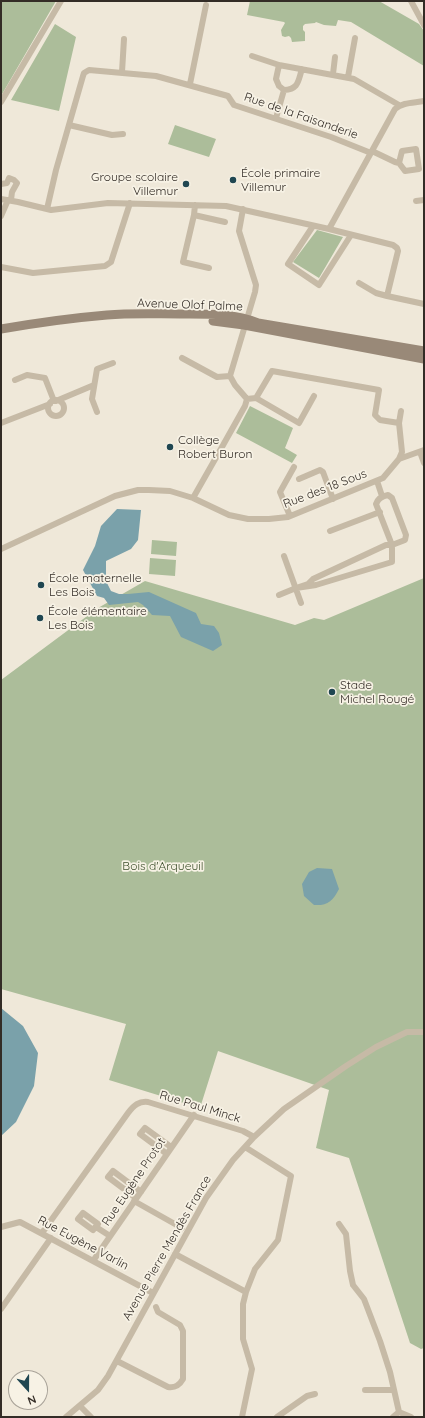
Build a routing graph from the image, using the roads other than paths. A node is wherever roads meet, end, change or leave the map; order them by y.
1 (61, 1) edge
2 (411, 1) edge
3 (206, 4) dead end
4 (424, 25) edge
5 (355, 38) dead end
6 (124, 39) dead end
7 (252, 56) dead end
8 (335, 57) dead end
9 (279, 65) junction
10 (302, 69) junction
11 (122, 72) junction
12 (333, 74) junction
13 (348, 77) junction
14 (190, 84) junction
15 (284, 90) junction
16 (424, 101) edge
17 (1, 102) edge
18 (399, 106) junction
19 (276, 118) junction
20 (69, 125) junction
21 (124, 134) dead end
22 (371, 152) junction
23 (399, 163) dead end
24 (1, 184) edge
25 (1, 199) edge
26 (9, 200) junction
27 (424, 200) edge
28 (416, 201) dead end
29 (130, 203) junction
30 (195, 205) junction
31 (47, 209) junction
32 (243, 209) junction
33 (194, 215) junction
34 (1, 216) edge
35 (224, 222) dead end
36 (313, 226) junction
37 (329, 229) junction
38 (351, 235) junction
39 (1, 267) edge
40 (209, 268) dead end
41 (359, 283) dead end
42 (387, 296) junction
43 (424, 304) edge
44 (246, 322) junction
45 (1, 329) edge
46 (1, 334) edge
47 (424, 351) edge
48 (182, 358) dead end
49 (424, 359) edge
50 (113, 363) dead end
51 (230, 376) junction
52 (15, 380) dead end
53 (94, 385) junction
54 (314, 396) dead end
55 (256, 398) junction
56 (247, 399) junction
57 (53, 402) junction
58 (401, 411) dead end
59 (97, 412) dead end
60 (1, 423) edge
61 (398, 423) junction
62 (422, 451) edge
63 (399, 459) junction
64 (424, 463) edge
65 (294, 466) dead end
66 (299, 479) dead end
67 (377, 481) junction
68 (382, 496) junction
69 (193, 498) junction
70 (333, 499) junction
71 (380, 512) junction
72 (290, 516) junction
73 (330, 531) dead end
74 (392, 545) junction
75 (1, 549) edge
76 (284, 556) dead end
77 (296, 588) junction
78 (279, 595) dead end
79 (301, 603) dead end
80 (424, 1032) edge
81 (194, 1115) junction
82 (254, 1137) junction
83 (171, 1147) junction
84 (245, 1147) junction
85 (167, 1154) junction
86 (141, 1192) junction
87 (135, 1199) junction
88 (339, 1224) dead end
89 (1, 1227) edge
90 (96, 1227) dead end
91 (182, 1228) dead end
92 (42, 1233) junction
93 (110, 1236) junction
94 (51, 1238) junction
95 (175, 1254) junction
96 (93, 1261) junction
97 (246, 1292) junction
98 (153, 1293) junction
99 (156, 1307) dead end
100 (1, 1309) edge
101 (117, 1361) junction
102 (364, 1390) dead end
103 (394, 1390) junction
104 (316, 1394) dead end
105 (80, 1406) junction
106 (399, 1412) junction
107 (66, 1417) edge
108 (91, 1417) edge
109 (242, 1417) edge
110 (277, 1417) edge
111 (393, 1417) edge
112 (411, 1417) edge

1 - 17 street
2 - 4 street
3 - 14 street
5 - 13 street
6 - 11 street
7 - 9 street
8 - 12 street
9 - 10 street
9 - 15 street
10 - 12 street
10 - 15 street
11 - 14 street, Rue de la Faisanderie
11 - 20 street, Rue de la Faisanderie
12 - 13 street
13 - 18 street
14 - 19 street, Rue de la Faisanderie
15 - 19 street
16 - 18 street
18 - 22 street
19 - 22 street, Rue de la Faisanderie
20 - 21 street
20 - 31 street, Rue de la Faisanderie
22 - 23 street, Rue de la Faisanderie
22 - 37 street
24 - 26 street
25 - 26 street
26 - 31 street
26 - 34 street
27 - 28 street
29 - 30 street
29 - 31 street
29 - 39 street
30 - 32 street
30 - 33 street
32 - 36 street
32 - 44 street
33 - 35 street
33 - 40 street
36 - 37 street
36 - 38 street
37 - 38 street
38 - 42 street
41 - 42 street
42 - 43 street
44 - 45 main road, Avenue Olof Palme
44 - 46 main road, Avenue Olof Palme
44 - 47 main road, Avenue Olof Palme
44 - 49 main road, Avenue Olof Palme
44 - 51 street
48 - 51 street
50 - 53 street
51 - 56 street
52 - 57 street
53 - 57 street
53 - 59 street
54 - 55 street
55 - 56 street
55 - 61 street
56 - 69 street
57 - 60 street
58 - 61 street
61 - 63 street
62 - 63 street
62 - 64 street
63 - 67 street, Rue des 18 Sous
65 - 72 street
66 - 70 street
67 - 68 street
67 - 70 street, Rue des 18 Sous
68 - 71 street
68 - 74 street
69 - 72 street, Rue des 18 Sous
69 - 75 street, Rue des 18 Sous
70 - 72 street, Rue des 18 Sous
71 - 73 street
71 - 74 street
74 - 77 street
74 - 77 street
76 - 77 street
77 - 78 street
77 - 79 street
80 - 82 street, Avenue Pierre Mendès France
81 - 82 street, Rue Paul Minck
81 - 83 street, Rue Eugène Protot
81 - 92 street, Rue Paul Minck
82 - 84 street, Avenue Pierre Mendès France
83 - 85 street, Rue Eugène Protot
83 - 85 street
84 - 95 street, Avenue Pierre Mendès France
84 - 97 street
85 - 86 street, Rue Eugène Protot
86 - 87 street, Rue Eugène Protot
86 - 87 street
87 - 91 street
87 - 93 street, Rue Eugène Protot
88 - 103 street
89 - 92 street, Rue Eugène Varlin
90 - 93 street
92 - 94 street, Rue Eugène Varlin
93 - 96 street, Rue Eugène Protot
94 - 96 street, Rue Eugène Varlin
94 - 100 street
95 - 97 street
95 - 98 street, Avenue Pierre Mendès France
96 - 98 street, Rue Eugène Varlin
97 - 109 street
98 - 101 street, Avenue Pierre Mendès France
99 - 101 street
101 - 105 street, Avenue Pierre Mendès France
102 - 103 street
103 - 106 street
104 - 110 street
105 - 107 street, Avenue Pierre Mendès France
105 - 108 street
106 - 111 street
106 - 112 street

